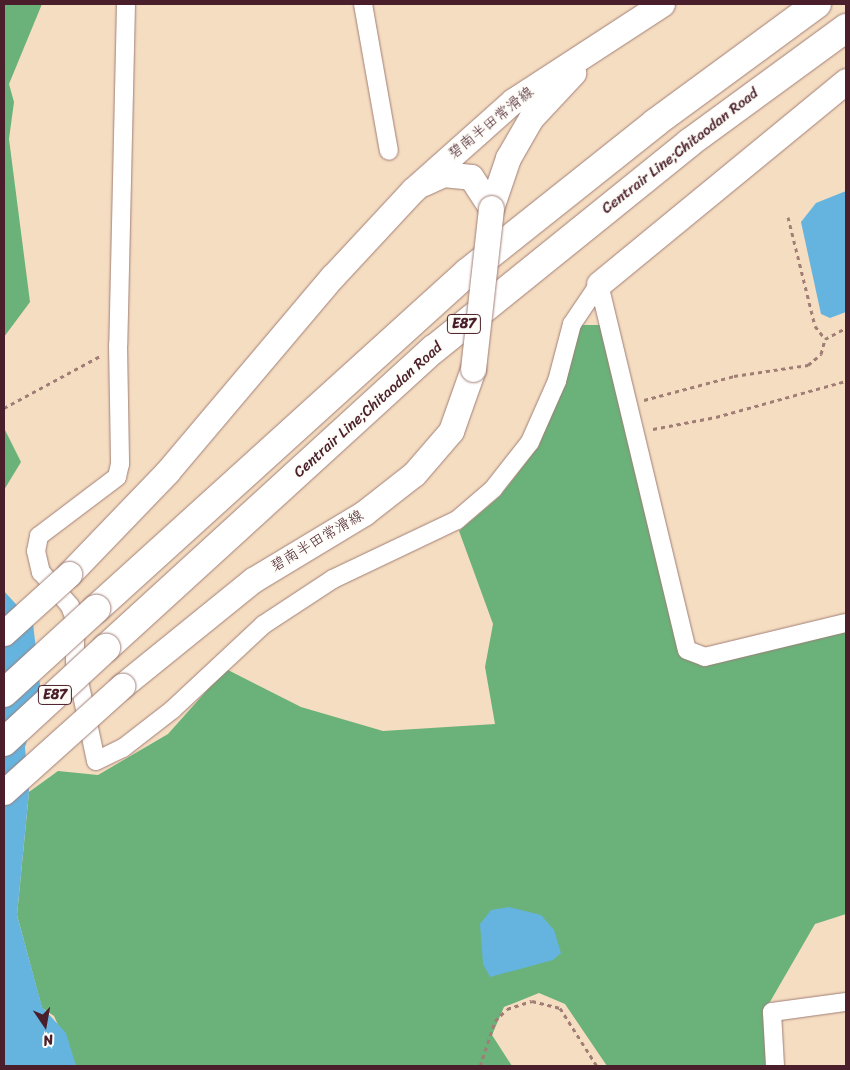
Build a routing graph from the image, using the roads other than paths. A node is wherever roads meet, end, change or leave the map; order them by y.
1 (126, 4) edge
2 (363, 4) edge
3 (662, 4) edge
4 (817, 4) edge
5 (846, 28) edge
6 (599, 46) junction
7 (846, 81) edge
8 (389, 151) dead end
9 (413, 190) junction
10 (491, 208) junction
11 (600, 284) junction
12 (846, 623) edge
13 (4, 633) edge
14 (4, 693) edge
15 (4, 742) edge
16 (4, 792) edge
17 (846, 1002) edge
18 (775, 1066) edge

1 - 11 street
2 - 8 street
3 - 6 main road, 碧南半田常滑線
4 - 14 highway, E87, bridge
5 - 15 highway, Centrair Line;Chitaodan Road / E87, bridge
6 - 9 main road, 碧南半田常滑線
6 - 10 main road, 碧南半田常滑線
7 - 11 main road
9 - 10 main road, 碧南半田常滑線
9 - 13 main road, 碧南半田常滑線, bridge
10 - 16 main road, 碧南半田常滑線, bridge
11 - 12 street
17 - 18 street

